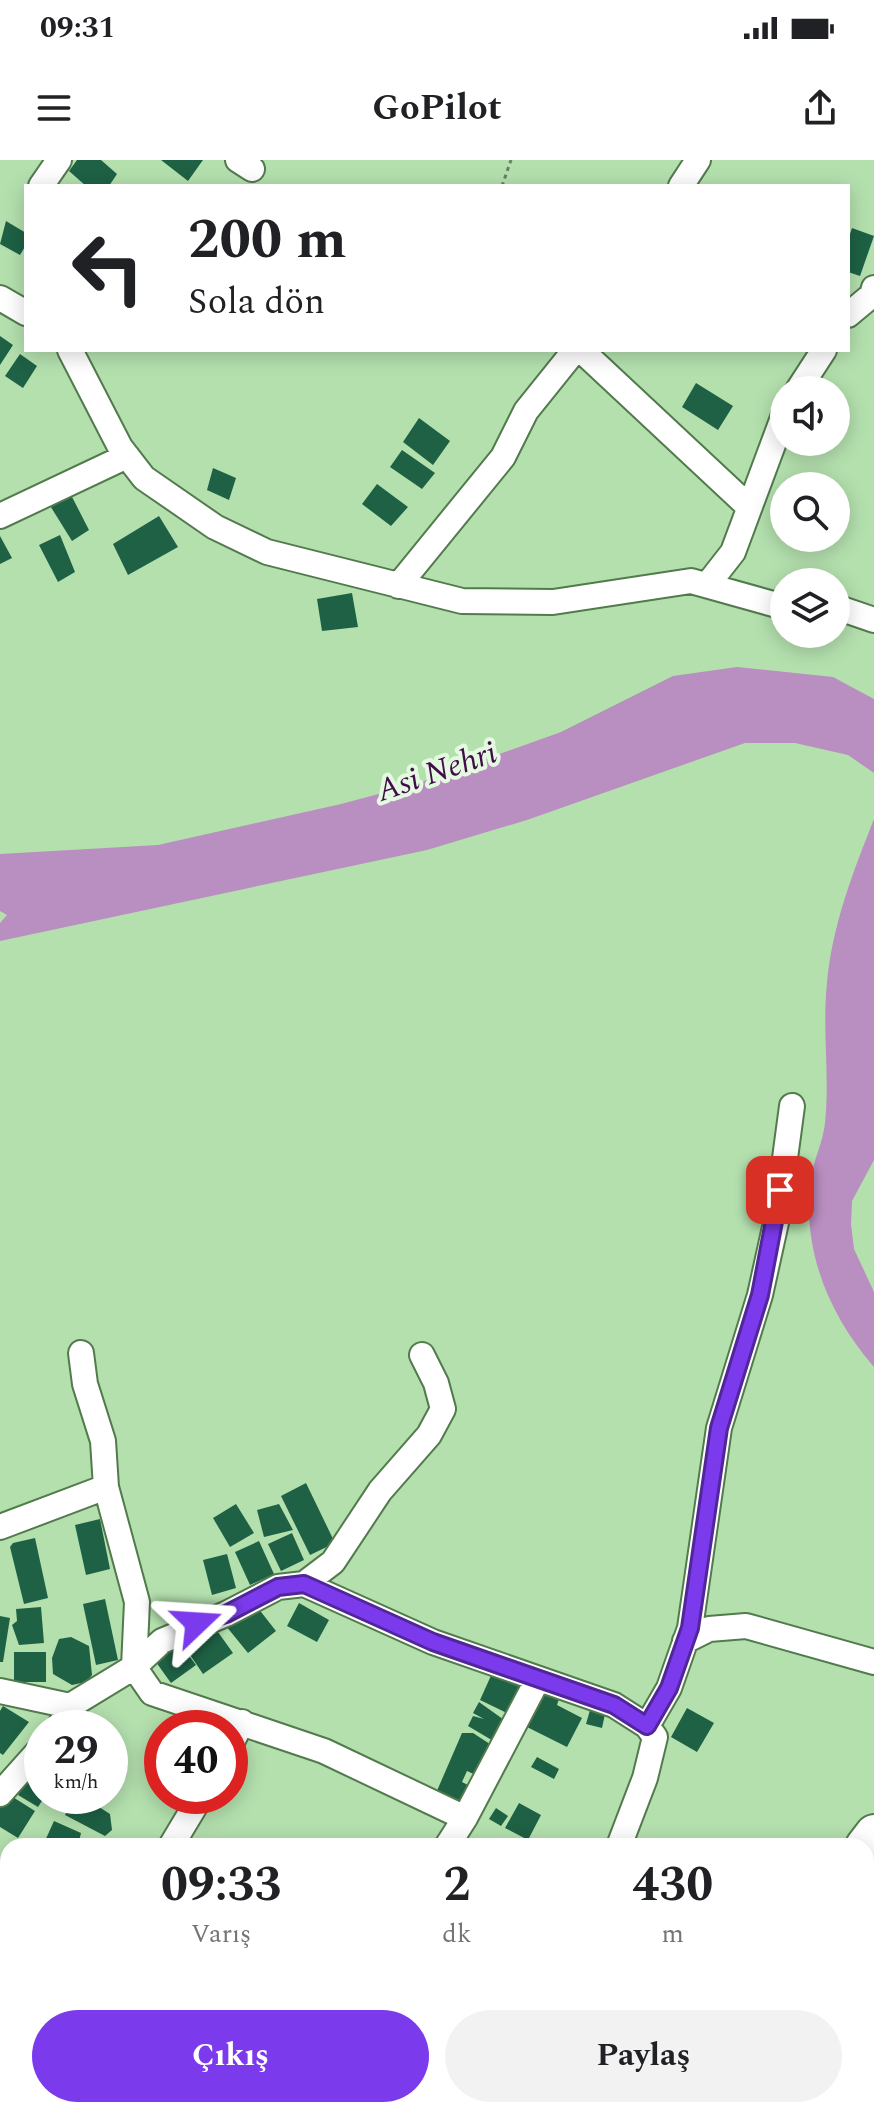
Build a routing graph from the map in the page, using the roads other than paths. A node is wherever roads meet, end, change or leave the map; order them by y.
1 (59, 160) edge
2 (698, 160) edge
3 (42, 184) edge
4 (682, 184) edge
5 (874, 288) edge
6 (0, 298) edge
7 (24, 312) edge
8 (850, 313) edge
9 (71, 352) edge
10 (576, 352) edge
11 (580, 352) edge
12 (823, 352) edge
13 (807, 376) edge
14 (770, 452) edge
15 (127, 456) junction
16 (749, 507) junction
17 (0, 516) edge
18 (708, 584) junction
19 (398, 586) junction
20 (770, 603) edge
21 (850, 612) edge
22 (874, 620) edge
23 (792, 1106) dead end
24 (81, 1353) dead end
25 (422, 1355) dead end
26 (106, 1487) junction
27 (0, 1527) edge
28 (304, 1584) junction
29 (685, 1641) junction
30 (874, 1662) edge
31 (134, 1667) junction
32 (538, 1679) junction
33 (0, 1691) edge
34 (47, 1710) edge
35 (74, 1710) edge
36 (205, 1710) edge
37 (248, 1724) edge
38 (647, 1726) junction
39 (24, 1767) edge
40 (0, 1794) edge
41 (190, 1814) edge
42 (465, 1818) junction
43 (176, 1838) edge
44 (452, 1838) edge
45 (622, 1838) edge

1 - 3 street
2 - 4 street
5 - 8 street
6 - 7 street
9 - 15 street
10 - 19 street
11 - 16 street
12 - 13 street
14 - 16 street
15 - 17 street
15 - 19 street
16 - 18 street
18 - 19 street
18 - 20 street
21 - 22 street
23 - 29 street
24 - 26 street
25 - 28 street
26 - 27 street
26 - 31 street
28 - 31 street
28 - 32 street
29 - 30 street
29 - 38 street
31 - 35 street
31 - 36 street
32 - 38 street
32 - 42 street
33 - 34 street
37 - 42 street
38 - 45 street
39 - 40 street
41 - 43 street
42 - 44 street

